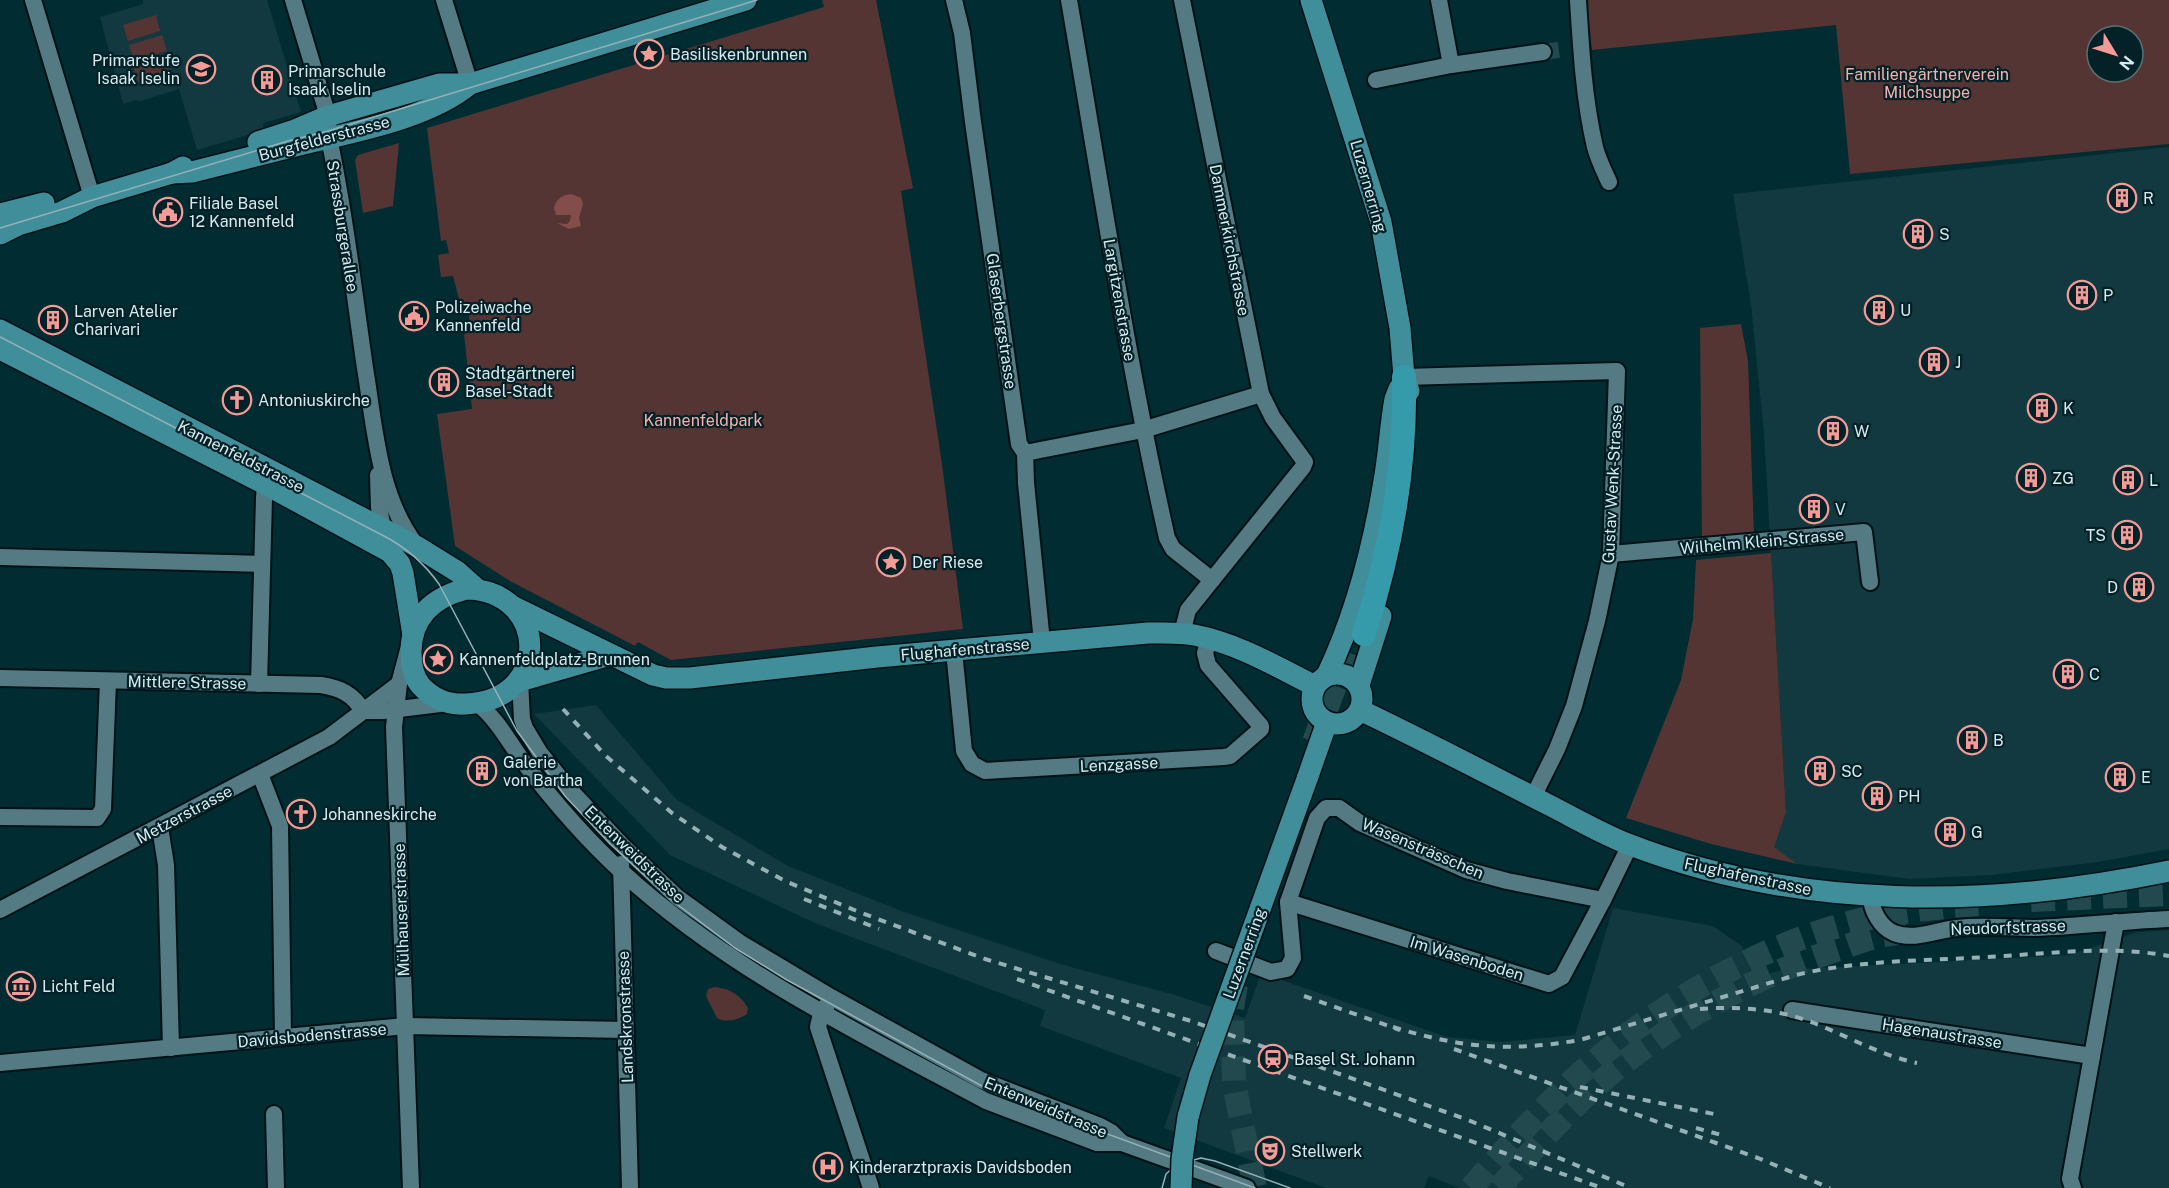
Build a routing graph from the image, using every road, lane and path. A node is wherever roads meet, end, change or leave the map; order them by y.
1 (33, 0) edge
2 (293, 0) edge
3 (444, 0) edge
4 (746, 0) edge
5 (954, 0) edge
6 (1069, 0) edge
7 (1182, 0) edge
8 (1311, 0) edge
9 (1439, 0) edge
10 (1578, 0) edge
11 (1543, 52) tunnel mouth
12 (1450, 65) junction
13 (1376, 80) dead end
14 (470, 84) junction
15 (328, 116) junction
16 (329, 138) junction
17 (172, 173) junction
18 (1609, 182) dead end
19 (92, 197) junction
20 (0, 214) edge
21 (0, 234) edge
22 (0, 330) edge
23 (0, 349) edge
24 (1404, 377) junction
25 (1261, 394) junction
26 (1143, 430) junction
27 (1025, 453) junction
28 (379, 456) junction
29 (268, 478) junction
30 (382, 528) junction
31 (416, 546) junction
32 (390, 552) junction
33 (1611, 554) junction
34 (0, 557) edge
35 (261, 564) junction
36 (1212, 580) junction
37 (1870, 582) dead end
38 (477, 589) junction
39 (514, 607) junction
40 (1182, 633) junction
41 (1360, 633) tunnel mouth
42 (413, 634) junction
43 (1209, 639) junction
44 (1042, 642) junction
45 (954, 651) junction
46 (610, 655) junction
47 (0, 678) edge
48 (108, 681) junction
49 (520, 681) junction
50 (1321, 681) junction
51 (259, 684) junction
52 (399, 684) junction
53 (1359, 685) junction
54 (448, 703) junction
55 (478, 704) junction
56 (395, 710) junction
57 (1360, 710) junction
58 (363, 711) junction
59 (1327, 722) junction
60 (260, 774) junction
61 (1533, 797) junction
62 (0, 817) edge
63 (160, 827) junction
64 (622, 845) junction
65 (1630, 845) junction
66 (621, 871) junction
67 (2169, 871) edge
68 (1871, 896) junction
69 (1603, 900) junction
70 (1288, 902) junction
71 (0, 909) edge
72 (2169, 920) edge
73 (2116, 922) junction
74 (1216, 951) dead end
75 (831, 997) junction
76 (1792, 1010) dead end
77 (823, 1012) junction
78 (406, 1026) junction
79 (626, 1029) junction
80 (283, 1037) junction
81 (171, 1048) junction
82 (2092, 1056) junction
83 (0, 1063) edge
84 (274, 1114) dead end
85 (1122, 1143) junction
86 (276, 1188) edge
87 (411, 1188) edge
88 (630, 1188) edge
89 (871, 1188) edge
90 (1181, 1188) edge
91 (1247, 1188) edge
92 (2073, 1188) edge

1 - 19 street
2 - 15 street, Strassburgerallee
3 - 14 street
4 - 14 main road, Burgfelderstrasse
5 - 27 street, Glaserbergstrasse
6 - 26 street, Largitzenstrasse
7 - 25 street, Dammerkirchstrasse
8 - 24 main road, Luzernerring
9 - 12 street
10 - 18 street
11 - 12 street
12 - 13 street
14 - 15 main road, Burgfelderstrasse
14 - 16 main road, Burgfelderstrasse
15 - 16 street, Strassburgerallee
15 - 17 main road, Burgfelderstrasse
16 - 17 main road, Burgfelderstrasse
16 - 28 street, Strassburgerallee
17 - 19 main road, Burgfelderstrasse
19 - 20 main road, Burgfelderstrasse
19 - 21 main road, Burgfelderstrasse
22 - 29 main road, Kannenfeldstrasse
23 - 29 main road, Kannenfeldstrasse
24 - 33 street, Gustav Wenk-Strasse
24 - 41 highway
24 - 50 main road, Luzernerring
24 - 53 main road, Luzernerring
25 - 26 street
25 - 36 street, Dammerkirchstrasse
26 - 27 street
26 - 36 street, Largitzenstrasse
27 - 44 street, Glaserbergstrasse
28 - 30 street, Strassburgerallee
28 - 31 street, Strassburgerallee
29 - 30 main road, Kannenfeldstrasse
29 - 32 main road, Kannenfeldstrasse
29 - 35 street
30 - 31 main road, Kannenfeldstrasse
30 - 32 street, Strassburgerallee
31 - 38 main road, Kannenfeldstrasse
32 - 42 main road
33 - 37 street, Wilhelm Klein-Strasse
33 - 61 street, Gustav Wenk-Strasse
34 - 35 street
35 - 51 street
36 - 40 street
38 - 39 main road
38 - 42 main road
39 - 46 main road, Flughafenstrasse
39 - 49 main road
40 - 43 main road, Flughafenstrasse
40 - 44 main road, Flughafenstrasse
42 - 52 street, Mülhauserstrasse
42 - 54 main road
43 - 45 street, Lenzgasse
43 - 50 main road, Flughafenstrasse
44 - 45 main road, Flughafenstrasse
45 - 46 main road, Flughafenstrasse
46 - 49 main road
47 - 48 street, Mittlere Strasse
48 - 51 street, Mittlere Strasse
48 - 62 street
49 - 55 main road
49 - 64 street, Entenweidstrasse
50 - 53 main road
50 - 59 main road
51 - 58 street, Mittlere Strasse
52 - 56 street, Mülhauserstrasse
52 - 58 street, Metzerstrasse
53 - 57 main road
54 - 55 main road
54 - 56 street
55 - 66 street, Entenweidstrasse
56 - 58 street
56 - 78 street, Mülhauserstrasse
57 - 59 main road
57 - 61 main road, Flughafenstrasse
58 - 60 street, Metzerstrasse
59 - 90 main road, Luzernerring, bridge
60 - 63 street, Metzerstrasse
60 - 80 street
61 - 65 main road, Flughafenstrasse
63 - 71 street, Metzerstrasse
63 - 81 street
64 - 66 street, Landskronstrasse
64 - 75 street, Entenweidstrasse
65 - 68 main road, Flughafenstrasse
65 - 69 street
66 - 77 street, Entenweidstrasse
66 - 79 street, Landskronstrasse
67 - 68 main road, Flughafenstrasse
68 - 73 street, Neudorfstrasse
69 - 70 street, Im Wasenboden
69 - 70 street, Wasensträsschen
70 - 74 street
72 - 73 street, Neudorfstrasse
73 - 82 street
75 - 77 street
75 - 85 street, Entenweidstrasse
76 - 82 street, Hagenaustrasse
77 - 85 street, Entenweidstrasse
77 - 89 street
78 - 79 street, Davidsbodenstrasse
78 - 80 street, Davidsbodenstrasse
78 - 87 street, Mülhauserstrasse
79 - 88 street, Landskronstrasse
80 - 81 street, Davidsbodenstrasse
81 - 83 street, Davidsbodenstrasse
82 - 92 street
84 - 86 street
85 - 91 street

